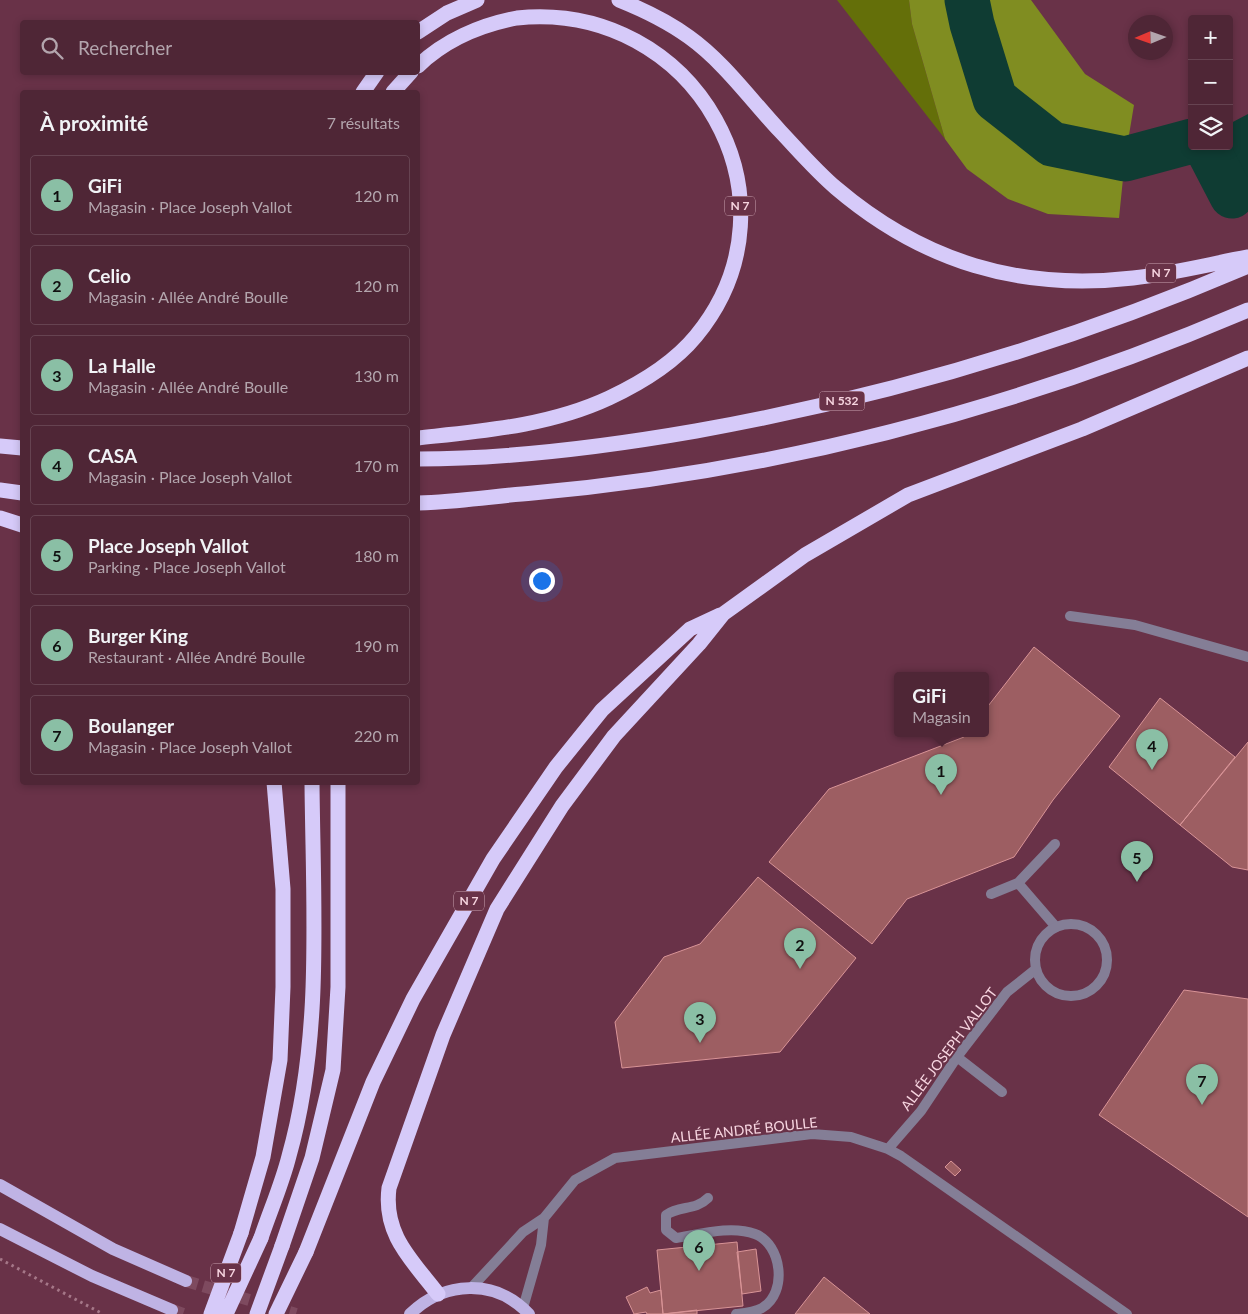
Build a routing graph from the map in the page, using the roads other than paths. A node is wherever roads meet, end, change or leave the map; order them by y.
1 (477, 0) edge
2 (619, 0) edge
3 (420, 31) edge
4 (420, 64) edge
5 (375, 75) edge
6 (408, 75) edge
7 (364, 90) edge
8 (395, 90) edge
9 (1248, 257) edge
10 (1248, 266) edge
11 (1248, 310) edge
12 (1248, 358) edge
13 (420, 438) edge
14 (0, 446) edge
15 (20, 448) edge
16 (420, 460) edge
17 (0, 490) edge
18 (20, 493) edge
19 (420, 503) edge
20 (0, 518) edge
21 (20, 524) edge
22 (723, 614) junction
23 (1070, 616) dead end
24 (1248, 657) edge
25 (274, 785) edge
26 (312, 785) edge
27 (338, 785) edge
28 (1055, 844) dead end
29 (1018, 883) junction
30 (991, 894) dead end
31 (1056, 927) junction
32 (1036, 969) junction
33 (957, 1057) junction
34 (1002, 1092) dead end
35 (888, 1149) junction
36 (0, 1185) edge
37 (708, 1198) dead end
38 (544, 1218) junction
39 (0, 1229) edge
40 (186, 1281) tunnel mouth
41 (472, 1287) junction
42 (438, 1294) junction
43 (172, 1310) dead end
44 (526, 1311) edge
45 (211, 1314) edge
46 (226, 1314) edge
47 (257, 1314) edge
48 (276, 1314) edge
49 (410, 1314) edge
50 (736, 1314) edge
51 (1127, 1314) edge

1 - 3 highway
2 - 9 highway, N 7
4 - 13 highway, N 7
5 - 7 highway
6 - 8 highway
10 - 16 highway, N 532
11 - 19 highway
12 - 22 highway, N 7
14 - 15 highway
17 - 18 highway
20 - 21 highway
22 - 42 highway, N 7
22 - 48 highway, N 7, bridge
23 - 24 street
25 - 45 highway, N 7, bridge
26 - 46 highway, N 7, bridge
27 - 47 highway, bridge
28 - 29 street
29 - 30 street
29 - 31 street
31 - 32 street
31 - 32 street
32 - 33 street, ALLÉE JOSEPH VALLOT
33 - 34 street
33 - 35 street, ALLÉE JOSEPH VALLOT
35 - 38 street, ALLÉE ANDRÉ BOULLE
35 - 51 street, ALLÉE ANDRÉ BOULLE
36 - 40 main road
37 - 50 street
38 - 41 street, ALLÉE ANDRÉ BOULLE
38 - 44 street
39 - 43 main road
41 - 42 main road
41 - 44 main road
42 - 49 main road

